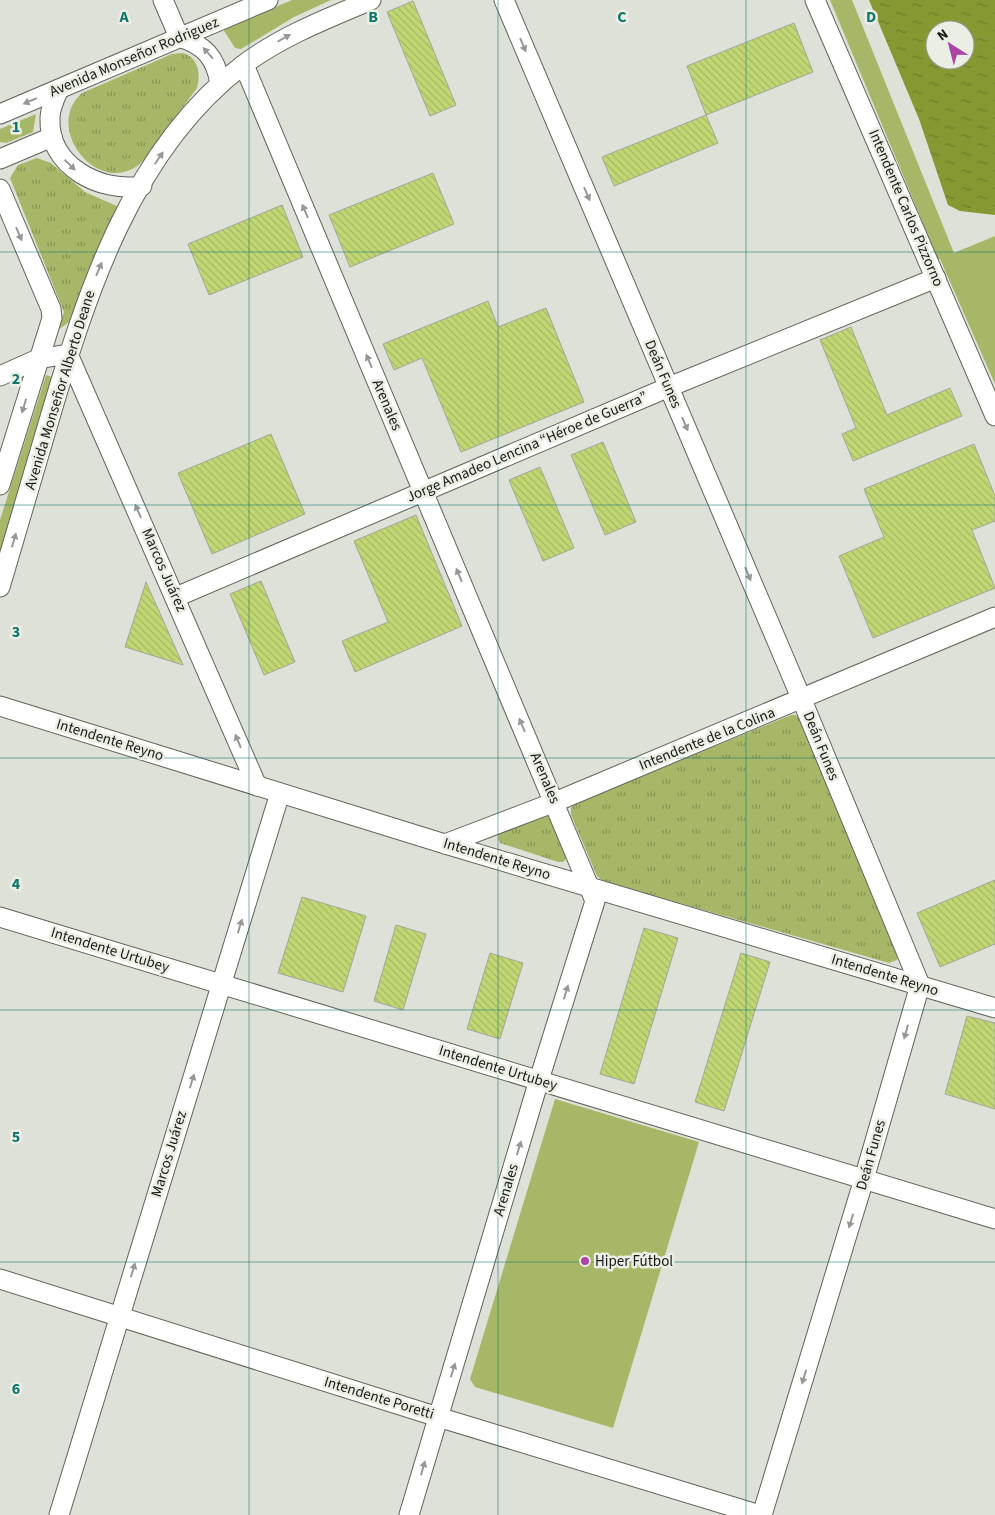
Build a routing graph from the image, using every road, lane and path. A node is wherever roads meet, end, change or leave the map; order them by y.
1 (163, 0) edge
2 (268, 0) edge
3 (371, 0) edge
4 (504, 0) edge
5 (815, 0) edge
6 (179, 37) junction
7 (244, 65) junction
8 (220, 84) junction
9 (59, 89) junction
10 (0, 114) edge
11 (52, 137) junction
12 (0, 159) edge
13 (0, 189) edge
14 (138, 192) junction
15 (936, 278) junction
16 (68, 354) junction
17 (38, 359) junction
18 (0, 376) edge
19 (669, 387) junction
20 (995, 416) edge
21 (0, 485) edge
22 (424, 491) junction
23 (0, 587) edge
24 (176, 597) junction
25 (995, 617) edge
26 (802, 700) junction
27 (0, 706) edge
28 (257, 786) junction
29 (280, 793) junction
30 (554, 802) junction
31 (445, 844) junction
32 (590, 887) junction
33 (0, 917) edge
34 (222, 984) junction
35 (920, 985) junction
36 (995, 1008) edge
37 (539, 1080) junction
38 (864, 1179) junction
39 (995, 1219) edge
40 (0, 1279) edge
41 (118, 1316) junction
42 (438, 1417) junction
43 (59, 1515) edge
44 (409, 1515) edge
45 (761, 1515) edge

1 - 6 street
2 - 6 street, Avenida Monseñor Rodriguez
7 -> 3 street
4 -> 19 street, Deán Funes
5 - 15 street, Intendente Carlos Pizzorno
8 -> 6 street
6 - 9 street, Avenida Monseñor Rodriguez
7 - 8 street
22 -> 7 street, Arenales
14 -> 8 street
9 -> 10 street, Avenida Monseñor Rodriguez
9 - 11 street
11 - 12 street
11 -> 14 street
13 -> 17 street, Avenida Monseñor Alberto Deane
16 -> 14 street, Avenida Monseñor Alberto Deane
15 - 19 street, Jorge Amadeo Lencina “Héroe de Guerra”
15 - 20 street, Intendente Carlos Pizzorno
16 - 17 street
23 -> 16 street, Avenida Monseñor Alberto Deane
24 -> 16 street, Marcos Juárez
17 - 18 street
17 -> 21 street, Avenida Monseñor Alberto Deane
19 - 22 street, Jorge Amadeo Lencina “Héroe de Guerra”
19 -> 26 street, Deán Funes
22 - 24 street, Jorge Amadeo Lencina “Héroe de Guerra”
30 -> 22 street, Arenales
28 -> 24 street, Marcos Juárez
25 - 26 street, Intendente de la Colina
26 - 30 street, Intendente de la Colina
26 - 35 street, Deán Funes
27 - 28 street, Intendente Reyno
28 - 29 street, Intendente Reyno
29 - 31 street, Intendente Reyno
34 -> 29 street, Marcos Juárez
30 - 31 street, Intendente de la Colina
30 - 32 street, Arenales
31 - 32 street, Intendente Reyno
32 - 35 street, Intendente Reyno
37 -> 32 street, Arenales
33 - 34 street, Intendente Urtubey
34 - 37 street, Intendente Urtubey
41 -> 34 street, Marcos Juárez
35 - 36 street, Intendente Reyno
35 -> 38 street, Deán Funes
37 - 38 street, Intendente Urtubey
42 -> 37 street, Arenales
38 - 39 street, Intendente Urtubey
38 -> 45 street, Deán Funes
40 - 41 street, Intendente Poretti
41 - 42 street, Intendente Poretti
41 - 43 street, Marcos Juárez
44 -> 42 street, Arenales
42 - 45 street, Intendente Poretti

